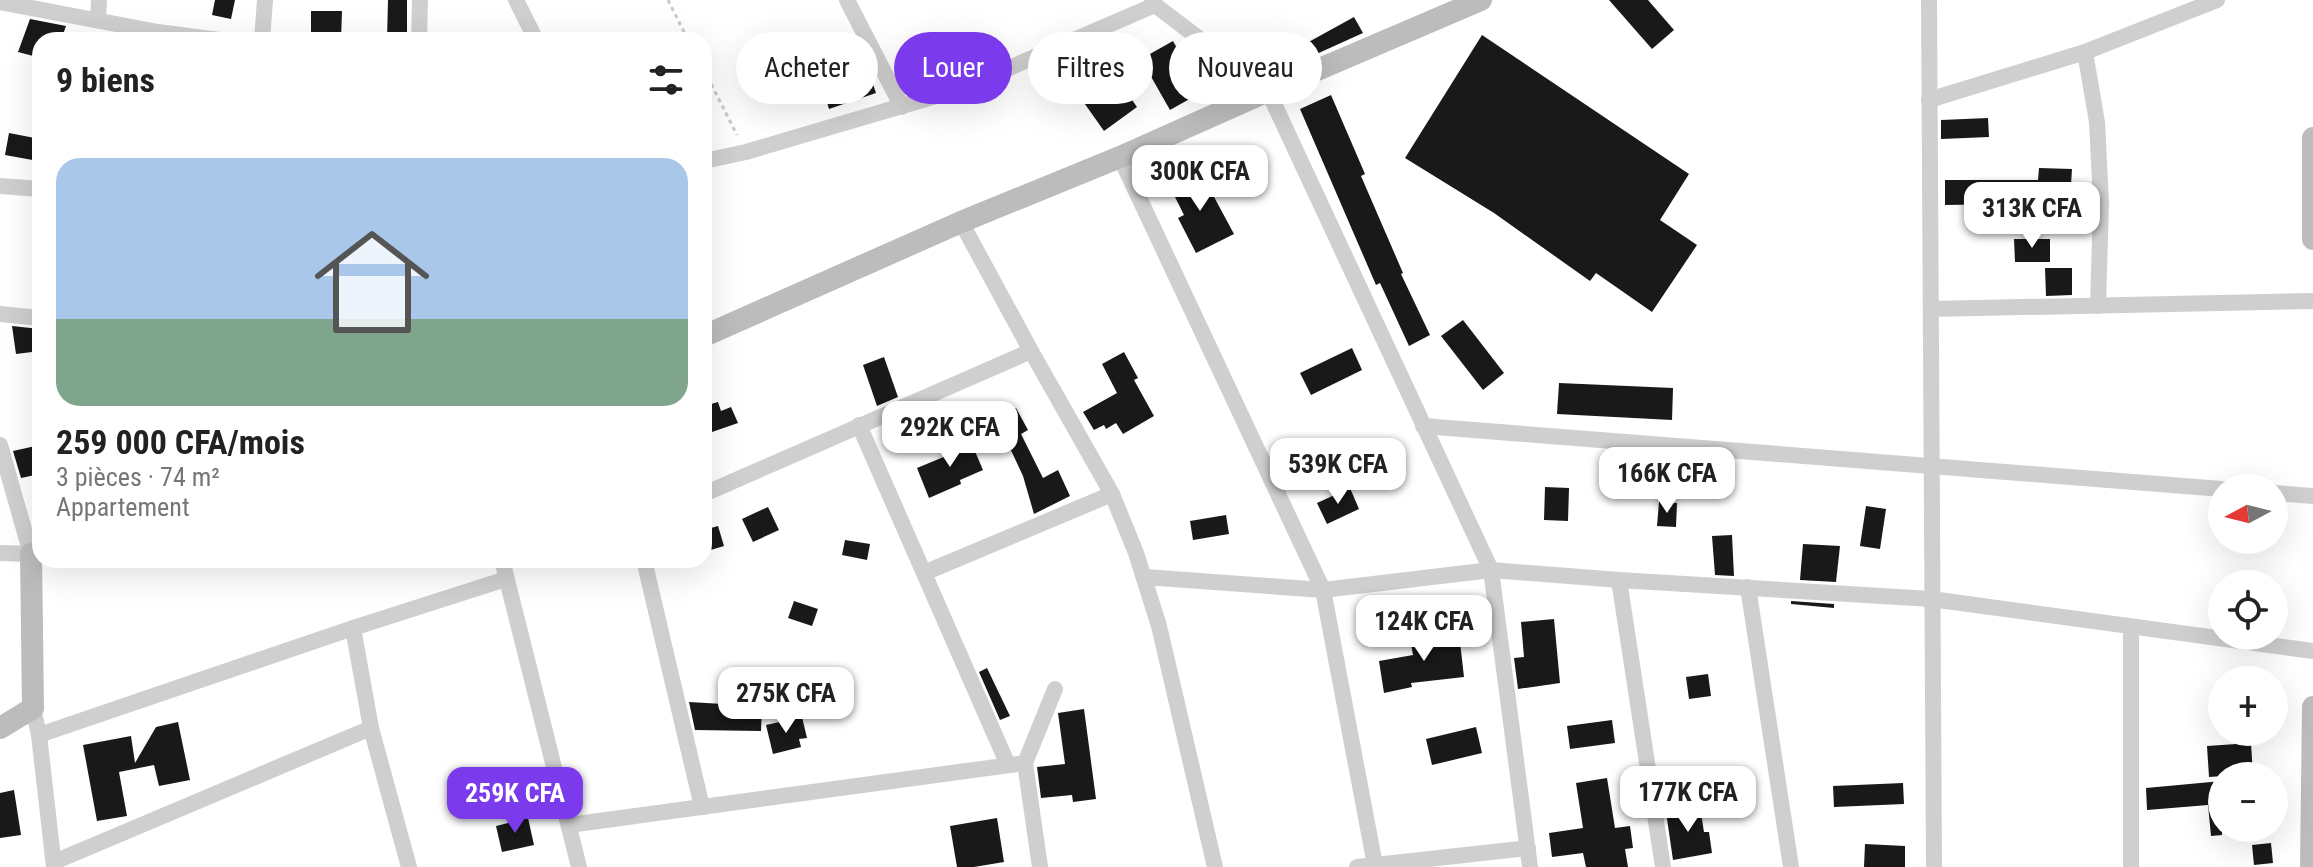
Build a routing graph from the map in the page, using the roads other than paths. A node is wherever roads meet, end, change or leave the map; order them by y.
1 (99, 0) edge
2 (265, 0) edge
3 (420, 0) edge
4 (516, 0) edge
5 (847, 0) edge
6 (1481, 0) edge
7 (1929, 0) edge
8 (2217, 0) edge
9 (0, 2) edge
10 (1153, 2) edge
11 (98, 19) junction
12 (144, 32) edge
13 (263, 32) edge
14 (419, 32) edge
15 (532, 32) edge
16 (1192, 32) edge
17 (2085, 52) junction
18 (1322, 68) edge
19 (1929, 100) junction
20 (1239, 104) edge
21 (1274, 104) edge
22 (902, 107) junction
23 (2313, 138) edge
24 (1120, 157) junction
25 (712, 159) edge
26 (0, 186) edge
27 (32, 188) edge
28 (2312, 207) edge
29 (961, 222) junction
30 (2313, 239) edge
31 (2313, 301) edge
32 (2098, 306) junction
33 (1931, 309) junction
34 (0, 314) edge
35 (32, 317) edge
36 (712, 332) edge
37 (1031, 351) junction
38 (859, 425) junction
39 (1423, 426) junction
40 (0, 445) edge
41 (1933, 466) junction
42 (2208, 488) edge
43 (712, 490) edge
44 (1112, 494) junction
45 (2288, 494) edge
46 (2313, 496) edge
47 (32, 541) edge
48 (0, 553) edge
49 (32, 553) edge
50 (36, 568) edge
51 (504, 568) edge
52 (646, 568) edge
53 (1491, 570) junction
54 (924, 573) junction
55 (1145, 577) junction
56 (506, 579) junction
57 (1619, 580) junction
58 (1748, 587) junction
59 (1323, 590) junction
60 (1931, 599) junction
61 (2131, 627) junction
62 (353, 628) junction
63 (2313, 651) edge
64 (1055, 689) dead end
65 (2313, 707) edge
66 (33, 708) junction
67 (0, 728) edge
68 (371, 728) junction
69 (39, 735) junction
70 (1016, 764) junction
71 (702, 807) junction
72 (569, 825) junction
73 (1528, 848) junction
74 (54, 865) edge
75 (1375, 865) junction
76 (409, 867) edge
77 (579, 867) edge
78 (1040, 867) edge
79 (1215, 867) edge
80 (1357, 867) edge
81 (1530, 867) edge
82 (1663, 867) edge
83 (1791, 867) edge
84 (1934, 867) edge
85 (2131, 867) edge
86 (2311, 867) edge

1 - 11 street
2 - 13 street
3 - 14 street
4 - 15 street
5 - 22 street
6 - 18 street
7 - 19 street
8 - 17 street
9 - 11 street
10 - 16 street
10 - 22 street
11 - 12 street
17 - 19 street
17 - 32 street
19 - 33 street
20 - 24 street
21 - 39 street
22 - 25 street
23 - 28 street
24 - 29 street
24 - 59 street
26 - 27 street
28 - 30 street
29 - 36 street
29 - 37 street
31 - 32 street
32 - 33 street
33 - 41 street
34 - 35 street
37 - 38 street
37 - 44 street
38 - 43 street
38 - 54 street
39 - 41 street
39 - 53 street
40 - 47 street
41 - 42 street
41 - 60 street
44 - 54 street
44 - 55 street
45 - 46 street
48 - 49 street
50 - 66 street
51 - 56 street
52 - 71 street
53 - 57 street
53 - 59 street
53 - 73 street
54 - 70 street
55 - 59 street
55 - 79 street
56 - 62 street
56 - 72 street
57 - 58 street
57 - 82 street
58 - 60 street
58 - 83 street
59 - 75 street
60 - 61 street
60 - 84 street
61 - 63 street
61 - 85 street
62 - 68 street
62 - 69 street
64 - 70 street
65 - 86 street
66 - 67 street
66 - 69 street
68 - 74 street
68 - 76 street
69 - 74 street
70 - 71 street
70 - 78 street
71 - 72 street
72 - 77 street
73 - 75 street
73 - 81 street
75 - 80 street

